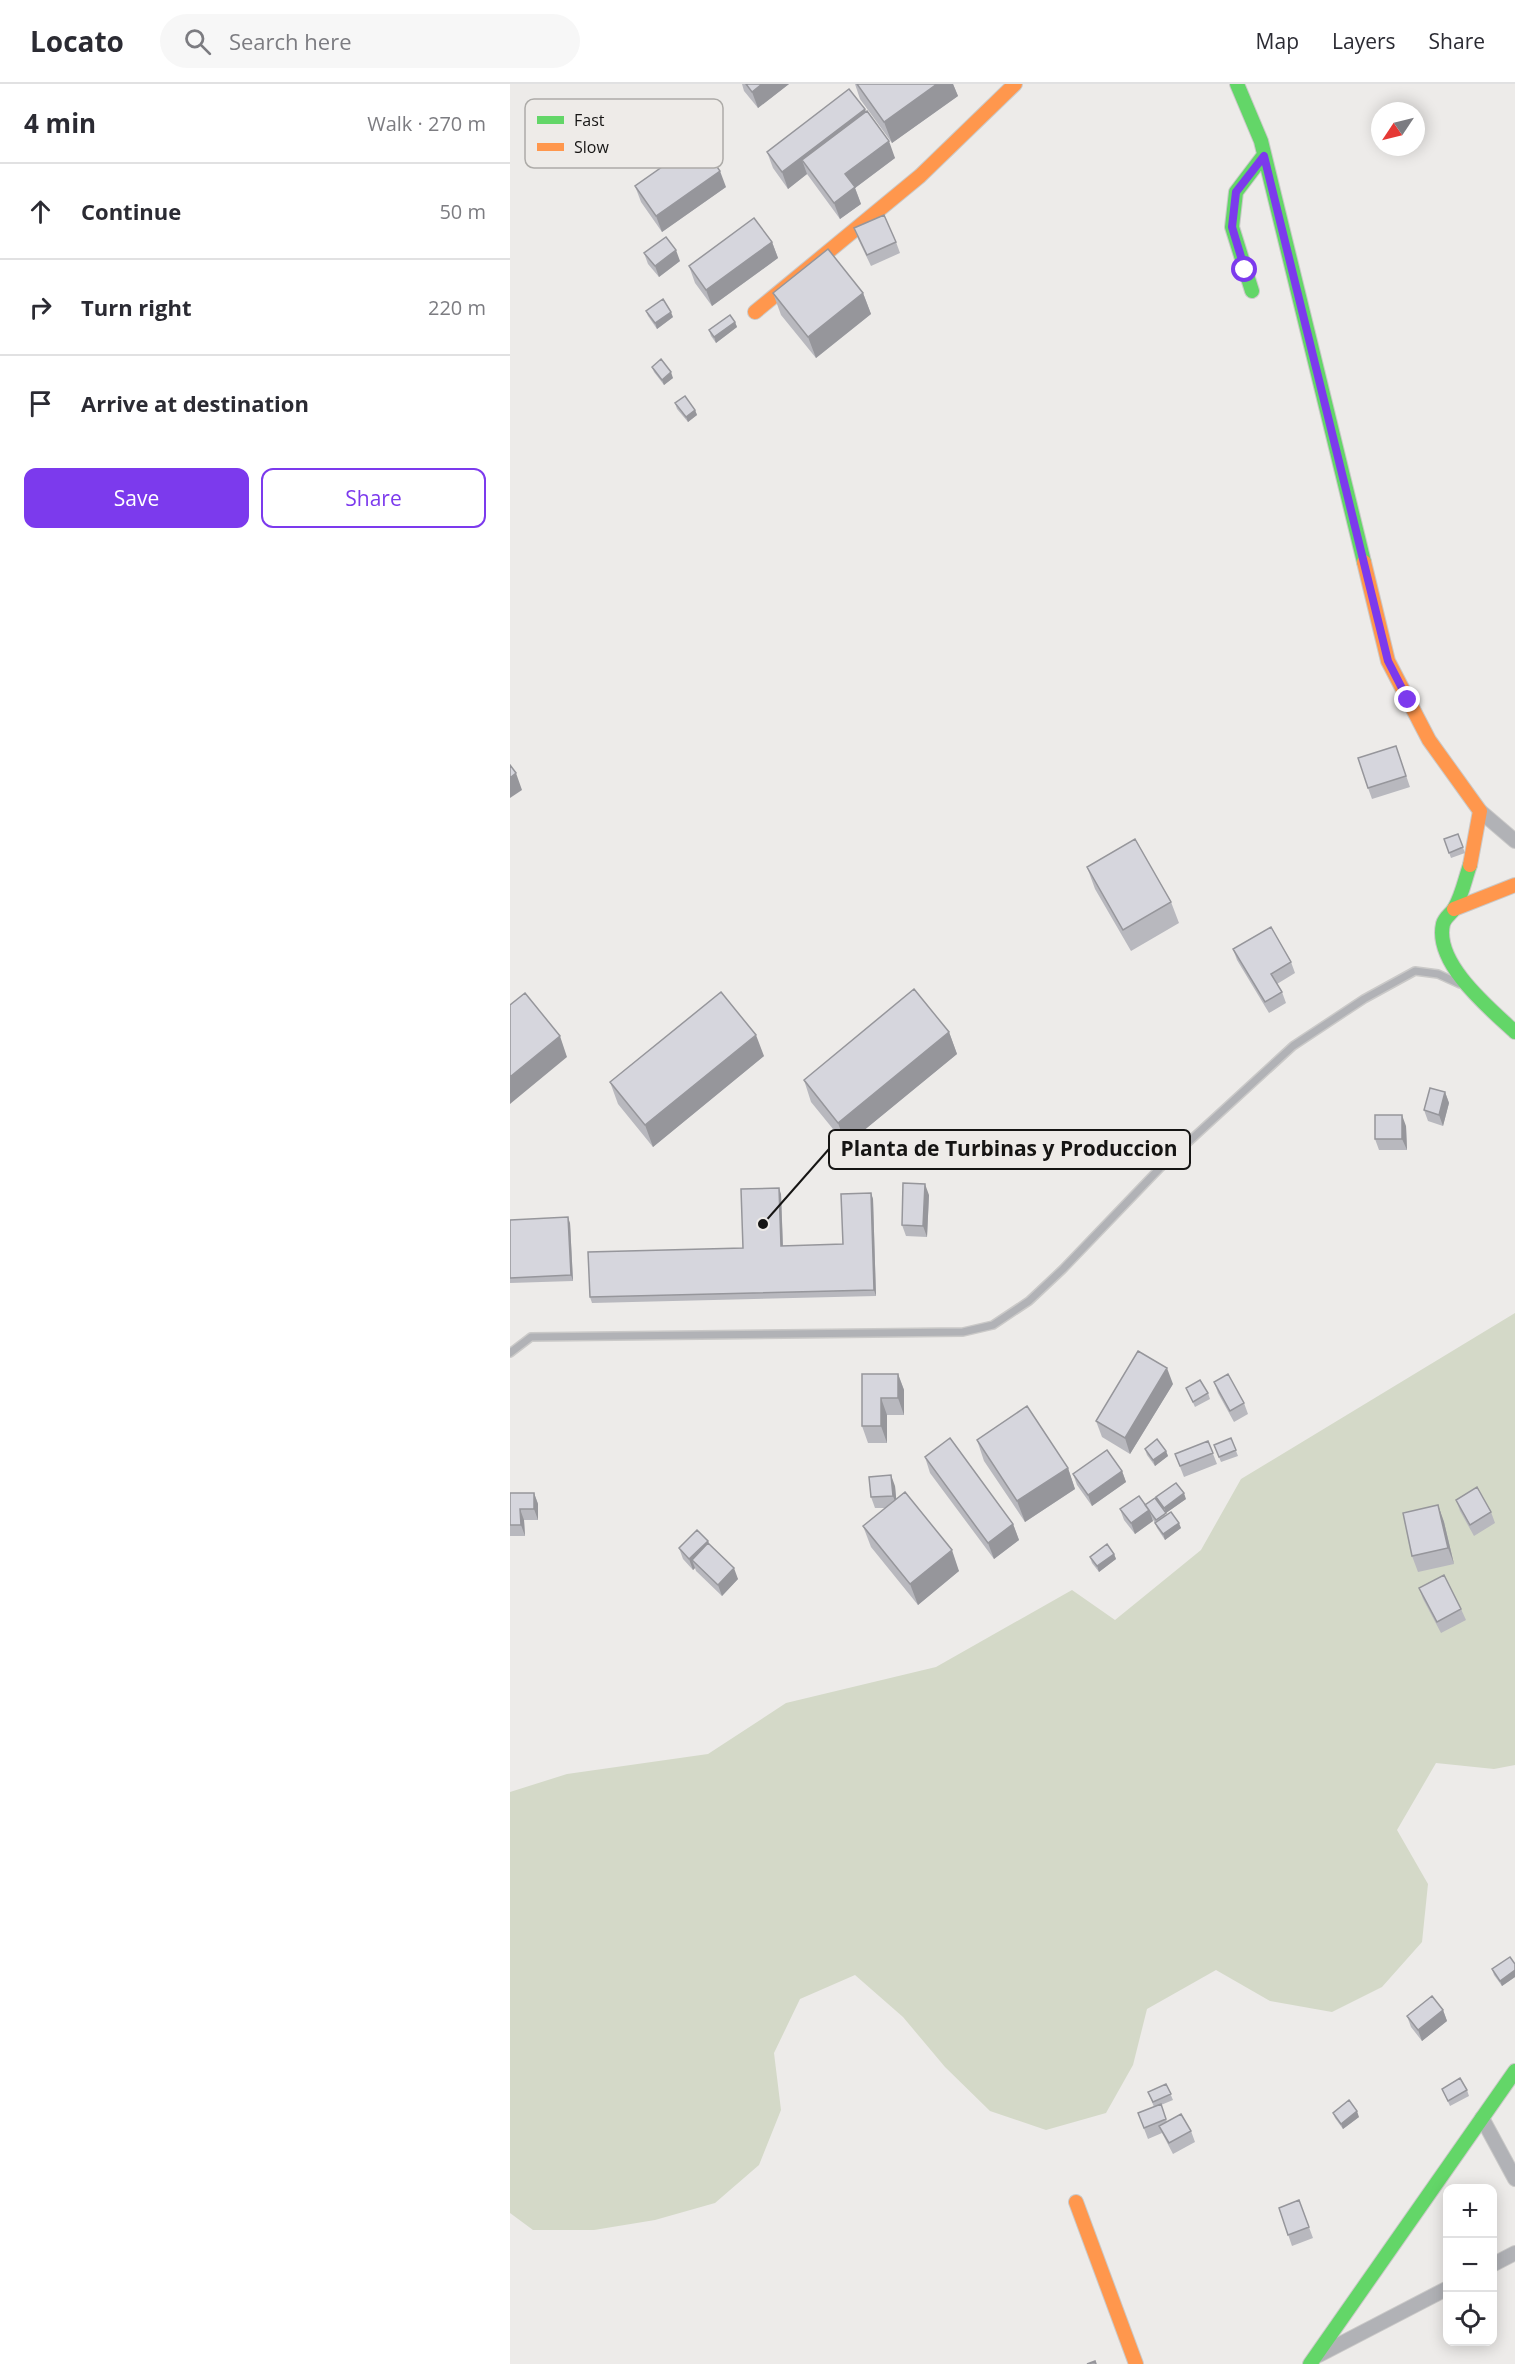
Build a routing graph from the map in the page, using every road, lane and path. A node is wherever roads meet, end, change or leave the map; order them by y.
1 (1015, 84) edge
2 (1237, 84) edge
3 (1264, 156) junction
4 (1252, 291) dead end
5 (755, 312) dead end
6 (1480, 811) junction
7 (1515, 841) edge
8 (1515, 885) edge
9 (1454, 909) junction
10 (1470, 989) junction
11 (1515, 1032) edge
12 (510, 1353) edge
13 (1515, 2071) edge
14 (1482, 2118) junction
15 (1515, 2179) edge
16 (1076, 2202) dead end
17 (1515, 2253) edge
18 (1497, 2262) edge
19 (1443, 2291) edge
20 (1313, 2360) edge
21 (1136, 2364) edge

1 - 5 street
2 - 3 street
3 - 4 street
3 - 6 street
6 - 7 street
6 - 9 street
8 - 9 street
9 - 10 street
10 - 11 street
10 - 12 lane
13 - 14 street
14 - 15 street
14 - 20 street
16 - 21 street
17 - 18 street
19 - 20 street

